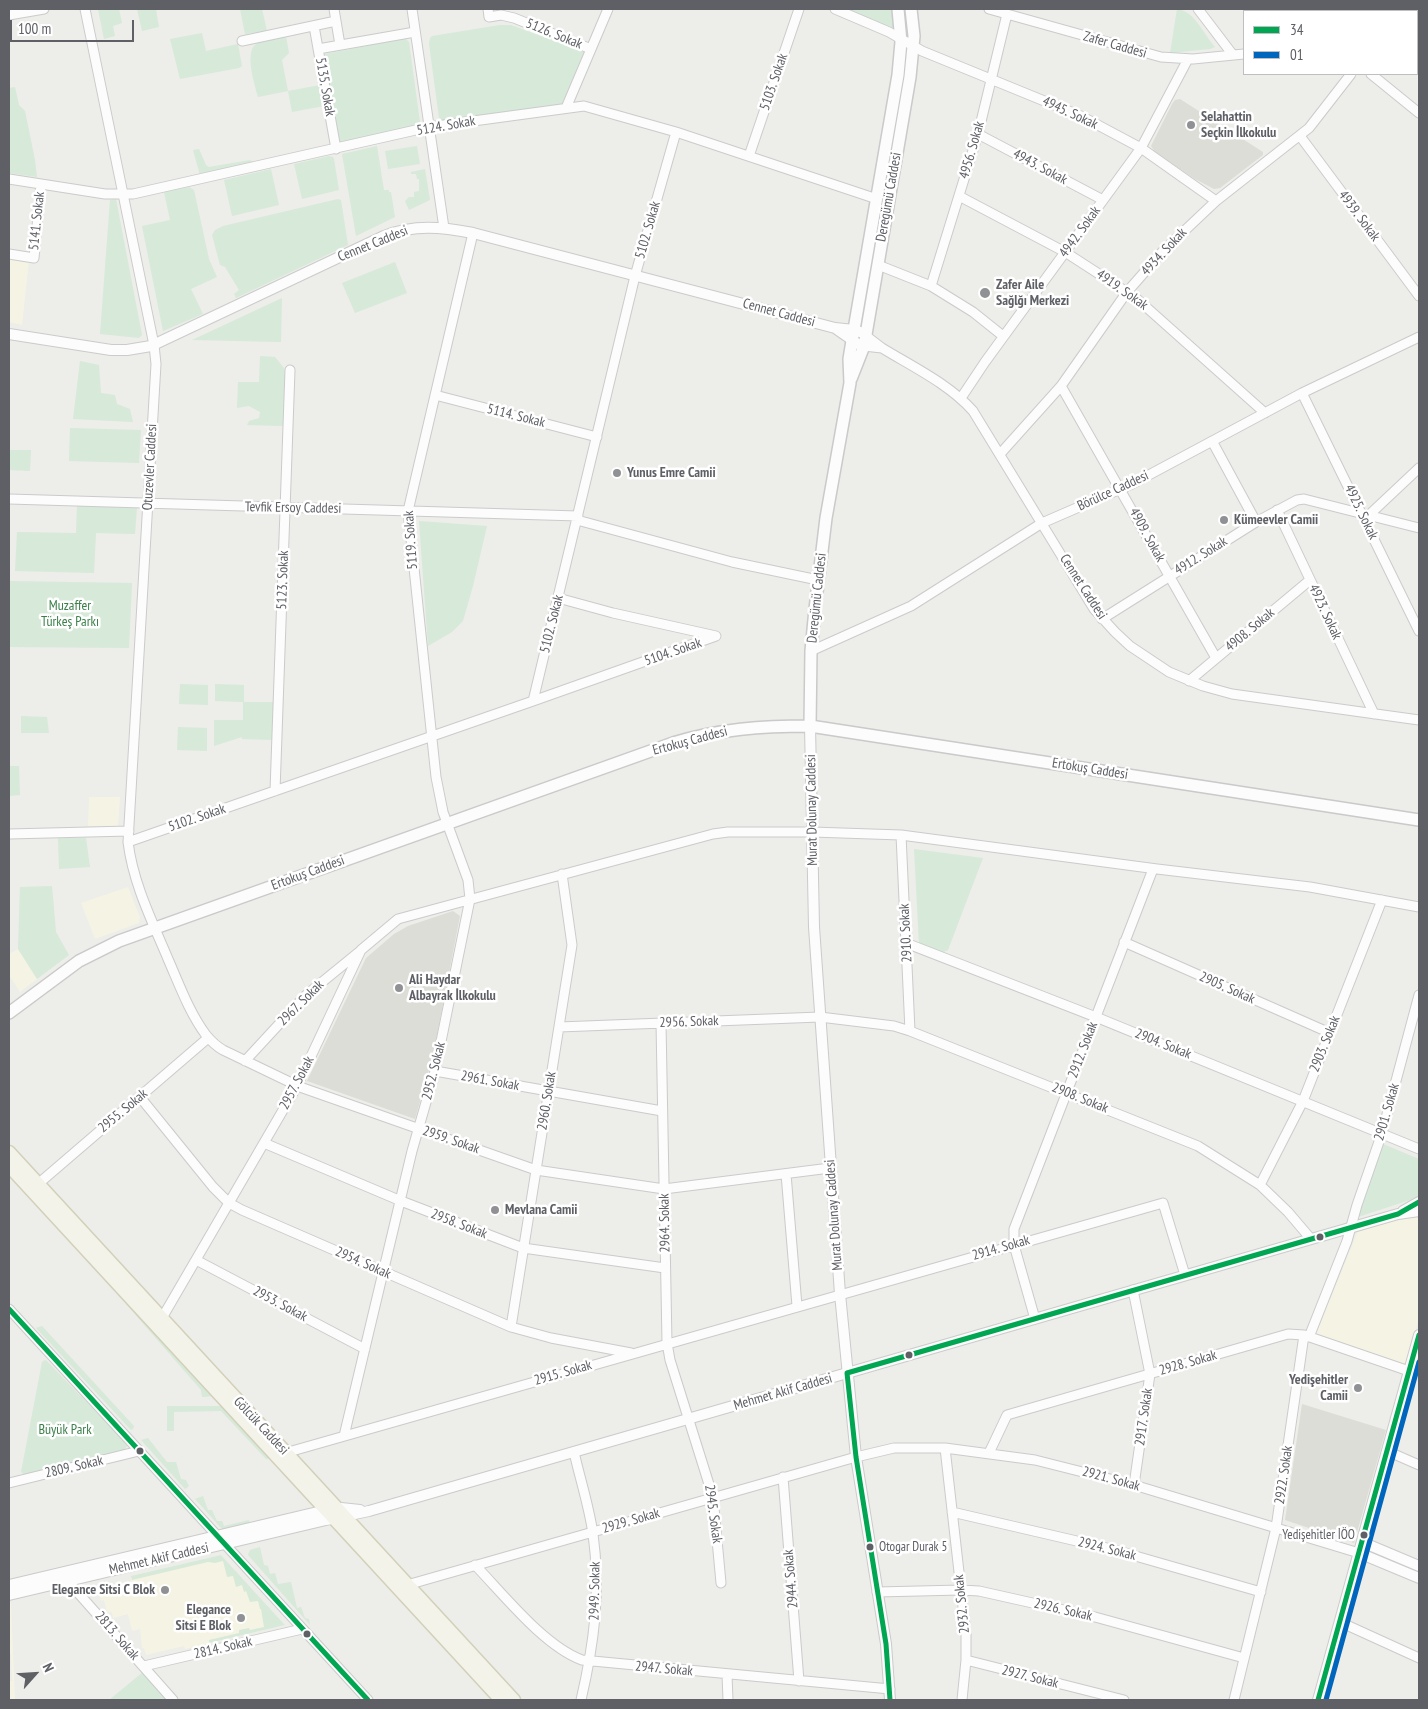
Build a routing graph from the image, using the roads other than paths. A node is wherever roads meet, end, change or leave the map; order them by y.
1 (44, 9) edge
2 (85, 9) edge
3 (334, 9) edge
4 (412, 9) edge
5 (608, 9) edge
6 (799, 9) edge
7 (836, 9) edge
8 (898, 9) edge
9 (911, 9) edge
10 (989, 9) edge
11 (1198, 9) edge
12 (10, 13) edge
13 (488, 13) edge
14 (1007, 14) junction
15 (336, 21) junction
16 (314, 26) junction
17 (415, 32) junction
18 (901, 38) junction
19 (242, 41) dead end
20 (340, 45) junction
21 (914, 47) junction
22 (318, 49) junction
23 (591, 49) junction
24 (1243, 54) edge
25 (1233, 55) junction
26 (1188, 59) junction
27 (1350, 75) edge
28 (1372, 75) edge
29 (991, 78) junction
30 (566, 108) junction
31 (1419, 113) edge
32 (429, 127) junction
33 (676, 132) junction
34 (978, 134) junction
35 (1300, 136) junction
36 (336, 148) junction
37 (1141, 148) junction
38 (749, 156) junction
39 (9, 179) edge
40 (41, 184) junction
41 (123, 195) junction
42 (959, 196) junction
43 (877, 199) junction
44 (1103, 200) junction
45 (1216, 201) junction
46 (444, 228) junction
47 (474, 233) junction
48 (1065, 252) junction
49 (9, 254) edge
50 (878, 265) junction
51 (635, 276) junction
52 (931, 286) junction
53 (1127, 292) junction
54 (1419, 296) edge
55 (9, 334) edge
56 (853, 335) junction
57 (1004, 336) junction
58 (1419, 337) edge
59 (864, 340) junction
60 (154, 345) junction
61 (290, 370) dead end
62 (850, 383) junction
63 (1061, 386) junction
64 (1302, 393) junction
65 (435, 395) junction
66 (961, 398) junction
67 (1265, 413) junction
68 (597, 437) junction
69 (1212, 441) junction
70 (1000, 454) junction
71 (1419, 468) edge
72 (1121, 489) junction
73 (9, 499) edge
74 (148, 504) junction
75 (285, 508) junction
76 (1277, 510) junction
77 (408, 511) junction
78 (1365, 514) junction
79 (577, 518) junction
80 (1256, 522) junction
81 (1042, 523) junction
82 (1419, 528) edge
83 (1170, 576) junction
84 (818, 580) junction
85 (1310, 580) junction
86 (558, 598) junction
87 (1102, 619) junction
88 (1419, 631) edge
89 (812, 651) junction
90 (1216, 658) junction
91 (1189, 681) junction
92 (533, 701) junction
93 (1374, 714) junction
94 (1419, 720) edge
95 (810, 726) junction
96 (432, 737) junction
97 (275, 791) junction
98 (1419, 820) edge
99 (447, 823) junction
100 (129, 831) junction
101 (812, 832) junction
102 (9, 834) edge
103 (901, 835) junction
104 (128, 842) junction
105 (1153, 869) junction
106 (562, 874) junction
107 (470, 899) junction
108 (1382, 900) junction
109 (1419, 907) edge
110 (155, 928) junction
111 (1124, 942) junction
112 (906, 943) junction
113 (361, 950) junction
114 (1419, 995) edge
115 (9, 1013) edge
116 (820, 1017) junction
117 (1096, 1017) junction
118 (660, 1023) junction
119 (559, 1027) junction
120 (910, 1031) junction
121 (1330, 1033) junction
122 (208, 1038) junction
123 (245, 1061) junction
124 (435, 1071) junction
125 (297, 1086) junction
126 (548, 1091) junction
127 (1066, 1093) junction
128 (140, 1097) junction
129 (1303, 1101) junction
130 (662, 1111) junction
131 (419, 1129) junction
132 (1382, 1133) junction
133 (264, 1143) junction
134 (1419, 1149) edge
135 (9, 1152) edge
136 (9, 1166) edge
137 (830, 1168) junction
138 (536, 1170) junction
139 (786, 1174) junction
140 (38, 1184) junction
141 (1260, 1185) junction
142 (664, 1189) junction
143 (401, 1201) junction
144 (1419, 1202) edge
145 (229, 1203) junction
146 (1419, 1211) edge
147 (1398, 1214) junction
148 (1351, 1227) junction
149 (1311, 1239) junction
150 (1014, 1245) junction
151 (523, 1248) junction
152 (196, 1260) junction
153 (665, 1268) junction
154 (384, 1272) junction
155 (1185, 1275) junction
156 (1133, 1290) junction
157 (840, 1294) junction
158 (796, 1306) junction
159 (9, 1309) edge
160 (162, 1318) junction
161 (1034, 1319) junction
162 (511, 1327) junction
163 (1419, 1335) edge
164 (1307, 1336) junction
165 (667, 1343) junction
166 (365, 1349) junction
167 (633, 1353) junction
168 (1409, 1372) junction
169 (847, 1373) junction
170 (1150, 1374) junction
171 (688, 1419) junction
172 (344, 1436) junction
173 (945, 1448) junction
174 (1387, 1450) junction
175 (139, 1451) junction
176 (574, 1452) junction
177 (286, 1453) junction
178 (989, 1453) junction
179 (856, 1457) junction
180 (1419, 1465) edge
181 (783, 1478) junction
182 (9, 1482) edge
183 (1134, 1485) junction
184 (713, 1497) junction
185 (952, 1512) junction
186 (335, 1513) junction
187 (1276, 1528) junction
188 (593, 1532) junction
189 (221, 1540) junction
190 (1362, 1542) junction
191 (1359, 1553) junction
192 (476, 1565) junction
193 (1419, 1566) edge
194 (64, 1577) junction
195 (1419, 1578) edge
196 (721, 1583) dead end
197 (9, 1585) edge
198 (407, 1585) junction
199 (961, 1590) junction
200 (877, 1592) junction
201 (1261, 1592) junction
202 (9, 1594) edge
203 (1340, 1622) junction
204 (302, 1629) junction
205 (1244, 1658) junction
206 (1419, 1658) edge
207 (966, 1660) junction
208 (589, 1662) junction
209 (144, 1666) junction
210 (727, 1674) junction
211 (799, 1681) junction
212 (890, 1689) junction
213 (174, 1700) edge
214 (368, 1700) edge
215 (501, 1700) edge
216 (514, 1700) edge
217 (581, 1700) edge
218 (728, 1700) edge
219 (890, 1700) edge
220 (962, 1700) edge
221 (1124, 1700) edge
222 (1234, 1700) edge
223 (1318, 1700) edge

1 - 12 street
2 - 41 street, Otuzevler Caddesi
3 - 15 street
4 - 17 street
5 - 23 street
6 - 38 street, 5103. Sokak
7 - 18 street, 4945. Sokak
8 - 18 main road, Deregümü Caddesi
9 - 21 main road, Deregümü Caddesi
10 - 14 street, Zafer Caddesi
11 - 25 street
13 - 23 street, 5126. Sokak
14 - 26 street, Zafer Caddesi
14 - 29 street, 4956. Sokak
15 - 16 street
15 - 20 street
16 - 19 street
16 - 22 street, 5135. Sokak
17 - 20 street
17 - 32 street
18 - 21 street, 4945. Sokak
18 - 43 main road, Deregümü Caddesi
20 - 22 street
21 - 29 street, 4945. Sokak
21 - 50 main road, Deregümü Caddesi
22 - 36 street, 5135. Sokak
23 - 30 street
24 - 25 street, Zafer Caddesi
25 - 26 street, Zafer Caddesi
26 - 37 street, 4942. Sokak
27 - 35 street, 4934. Sokak
28 - 31 street
29 - 34 street, 4956. Sokak
29 - 37 street, 4945. Sokak
30 - 32 street, 5124. Sokak
30 - 33 street, 5124. Sokak
32 - 36 street, 5124. Sokak
32 - 46 street
33 - 38 street, 5124. Sokak
33 - 51 street, 5102. Sokak
34 - 42 street, 4956. Sokak
34 - 44 street, 4943. Sokak
35 - 45 street, 4934. Sokak
35 - 54 street, 4939. Sokak
36 - 41 street, 5124. Sokak
37 - 44 street, 4942. Sokak
37 - 45 street, 4945. Sokak
38 - 43 street, 5124. Sokak
39 - 40 street, 5124. Sokak
40 - 41 street, 5124. Sokak
40 - 49 street, 5141. Sokak
41 - 60 street, Otuzevler Caddesi
42 - 48 street, 4919. Sokak
42 - 52 street, 4956. Sokak
43 - 56 main road, Deregümü Caddesi
44 - 48 street, 4942. Sokak
45 - 53 street, 4934. Sokak
46 - 47 street, Cennet Caddesi
46 - 60 street, Cennet Caddesi
47 - 51 street, Cennet Caddesi
47 - 65 street, 5119. Sokak
48 - 53 street, 4919. Sokak
48 - 57 street, 4942. Sokak
50 - 52 street
50 - 59 main road, Deregümü Caddesi
51 - 56 street, Cennet Caddesi
51 - 68 street, 5102. Sokak
52 - 57 street
53 - 63 street, 4934. Sokak
53 - 67 street, 4919. Sokak
55 - 60 street, Cennet Caddesi
56 - 59 street, Cennet Caddesi
56 - 62 main road, Deregümü Caddesi
57 - 66 street, 4942. Sokak
58 - 64 street, Börülce Caddesi
59 - 62 main road, Deregümü Caddesi
59 - 66 street, Cennet Caddesi
60 - 74 street, Otuzevler Caddesi
61 - 75 street, 5123. Sokak
62 - 84 main road, Deregümü Caddesi
63 - 70 street, 4934. Sokak
63 - 72 street, 4909. Sokak
64 - 67 street, Börülce Caddesi
64 - 78 street, 4925. Sokak
65 - 68 street, 5114. Sokak
65 - 77 street, 5119. Sokak
66 - 70 street, Cennet Caddesi
67 - 69 street, Börülce Caddesi
68 - 79 street, 5102. Sokak
69 - 72 street, Börülce Caddesi
69 - 80 street
70 - 81 street, Cennet Caddesi
71 - 78 street
72 - 81 street, Börülce Caddesi
72 - 83 street, 4909. Sokak
73 - 74 street, Tevfik Ersoy Caddesi
74 - 75 street, Tevfik Ersoy Caddesi
74 - 100 street, Otuzevler Caddesi
75 - 77 street, Tevfik Ersoy Caddesi
75 - 97 street, 5123. Sokak
76 - 78 street, 4912. Sokak
76 - 80 street, 4912. Sokak
76 - 85 street, 4923. Sokak
77 - 79 street, Tevfik Ersoy Caddesi
77 - 96 street, 5119. Sokak
78 - 82 street, 4912. Sokak
78 - 88 street, 4925. Sokak
79 - 84 street, Tevfik Ersoy Caddesi
79 - 86 street, 5102. Sokak
80 - 83 street, 4912. Sokak
81 - 87 street, Cennet Caddesi
81 - 89 street, Börülce Caddesi
83 - 87 street, 4912. Sokak
83 - 90 street, 4909. Sokak
84 - 89 main road, Deregümü Caddesi
85 - 90 street, 4908. Sokak
85 - 93 street, 4923. Sokak
86 - 92 street, 5102. Sokak
86 - 92 street, 5104. Sokak
87 - 91 street, Cennet Caddesi
89 - 95 main road, Deregümü Caddesi
90 - 91 street, 4908. Sokak
91 - 93 street, Cennet Caddesi
92 - 96 street, 5102. Sokak
93 - 94 street, Cennet Caddesi
95 - 98 main road, Ertokuş Caddesi
95 - 99 main road, Ertokuş Caddesi
95 - 101 street, Murat Dolunay Caddesi
96 - 97 street, 5102. Sokak
96 - 99 street, 5119. Sokak
97 - 104 street, 5102. Sokak
99 - 107 street, 2952. Sokak
99 - 110 main road, Ertokuş Caddesi
100 - 102 street
100 - 104 street, Otuzevler Caddesi
101 - 103 street, 2957. Sokak
101 - 106 street, 2957. Sokak
101 - 116 street, Murat Dolunay Caddesi
103 - 105 street, 2957. Sokak
103 - 112 street, 2910. Sokak
104 - 110 street, Otuzevler Caddesi
105 - 108 street, 2957. Sokak
105 - 111 street, 2912. Sokak
106 - 107 street, 2957. Sokak
106 - 119 street, 2960. Sokak
107 - 113 street, 2957. Sokak
107 - 124 street, 2952. Sokak
108 - 109 street, 2957. Sokak
108 - 121 street, 2903. Sokak
110 - 115 main road, Ertokuş Caddesi
110 - 122 street, 2959. Sokak
111 - 117 street, 2912. Sokak
111 - 121 street, 2905. Sokak
112 - 117 street, 2904. Sokak
112 - 120 street, 2910. Sokak
113 - 123 street, 2967. Sokak
113 - 125 street, 2957. Sokak
114 - 132 street, 2901. Sokak
116 - 118 street, 2956. Sokak
116 - 120 street, 2908. Sokak
116 - 137 street, Murat Dolunay Caddesi
117 - 127 street, 2912. Sokak
117 - 129 street, 2904. Sokak
118 - 119 street, 2956. Sokak
118 - 130 street, 2964. Sokak
119 - 126 street, 2960. Sokak
120 - 127 street, 2908. Sokak
121 - 129 street, 2903. Sokak
122 - 123 street, 2959. Sokak
122 - 128 street, 2955. Sokak
123 - 125 street, 2959. Sokak
124 - 126 street, 2961. Sokak
124 - 131 street, 2952. Sokak
125 - 131 street, 2959. Sokak
125 - 133 street, 2957. Sokak
126 - 130 street, 2961. Sokak
126 - 138 street, 2960. Sokak
127 - 141 street, 2908. Sokak
127 - 150 street, 2912. Sokak
128 - 140 street, 2955. Sokak
128 - 145 street, 2954. Sokak
129 - 132 street, 2904. Sokak
129 - 141 street, 2903. Sokak
130 - 142 street, 2964. Sokak
131 - 138 street, 2959. Sokak
131 - 143 street, 2952. Sokak
132 - 134 street, 2904. Sokak
132 - 148 street, 2901. Sokak
133 - 143 street, 2958. Sokak
133 - 145 street, 2957. Sokak
135 - 140 main road, Gölcük Caddesi
136 - 186 main road, Gölcük Caddesi
137 - 139 street, 2959. Sokak
137 - 157 street, Murat Dolunay Caddesi
138 - 142 street, 2959. Sokak
138 - 151 street, 2960. Sokak
139 - 142 street, 2959. Sokak
139 - 158 street
140 - 160 main road, Gölcük Caddesi
141 - 149 street, 2908. Sokak
142 - 153 street, 2964. Sokak
143 - 151 street, 2958. Sokak
143 - 154 street, 2952. Sokak
144 - 147 street, Mehmet Akif Caddesi
145 - 152 street, 2957. Sokak
145 - 154 street, 2954. Sokak
146 - 147 street, Mehmet Akif Caddesi
147 - 148 street, Mehmet Akif Caddesi
148 - 149 street, Mehmet Akif Caddesi
148 - 164 street, 2922. Sokak
149 - 155 street, Mehmet Akif Caddesi
150 - 155 street, 2914. Sokak
150 - 157 street, 2914. Sokak
150 - 161 street, 2912. Sokak
151 - 153 street, 2958. Sokak
151 - 162 street, 2960. Sokak
152 - 160 street, 2957. Sokak
152 - 166 street, 2953. Sokak
153 - 165 street, 2964. Sokak
154 - 162 street, 2954. Sokak
154 - 166 street, 2952. Sokak
155 - 156 street, Mehmet Akif Caddesi
156 - 161 street, Mehmet Akif Caddesi
156 - 170 street, 2917. Sokak
157 - 158 street, 2915. Sokak
157 - 169 street, Murat Dolunay Caddesi
158 - 165 street, 2915. Sokak
159 - 175 street
160 - 177 main road, Gölcük Caddesi
161 - 169 street, Mehmet Akif Caddesi
162 - 167 street, 2954. Sokak
163 - 168 street
164 - 168 street, 2928. Sokak
164 - 170 street, 2928. Sokak
164 - 187 street, 2922. Sokak
165 - 167 street, 2915. Sokak
165 - 171 street, 2964. Sokak
166 - 172 street, 2952. Sokak
167 - 172 street, 2915. Sokak
168 - 174 street
169 - 171 street, Mehmet Akif Caddesi
169 - 179 street, Murat Dolunay Caddesi
170 - 178 street, 2928. Sokak
170 - 183 street, 2917. Sokak
171 - 176 street, Mehmet Akif Caddesi
171 - 184 street, 2945. Sokak
172 - 177 street, 2915. Sokak
173 - 178 street, 2921. Sokak
173 - 179 street, 2921. Sokak
173 - 185 street, 2932. Sokak
174 - 180 street
174 - 190 street
175 - 182 street, 2809. Sokak
175 - 189 street
176 - 186 street, Mehmet Akif Caddesi
176 - 188 street, 2949. Sokak
177 - 186 main road, Gölcük Caddesi
178 - 183 street, 2921. Sokak
179 - 181 street, 2929. Sokak
179 - 200 street, Murat Dolunay Caddesi
181 - 184 street, 2929. Sokak
181 - 211 street, 2944. Sokak
183 - 187 street, 2921. Sokak
184 - 188 street, 2929. Sokak
184 - 196 street, 2945. Sokak
185 - 199 street, 2932. Sokak
185 - 201 street, 2924. Sokak
186 - 189 street, Mehmet Akif Caddesi
186 - 198 main road, Gölcük Caddesi
186 - 215 main road, Gölcük Caddesi
187 - 191 street, 2921. Sokak
187 - 201 street, 2922. Sokak
188 - 192 street, 2929. Sokak
188 - 208 street, 2949. Sokak
189 - 194 street, Mehmet Akif Caddesi
189 - 204 street
190 - 191 street
190 - 193 street
191 - 195 street
191 - 203 street
192 - 198 street, 2929. Sokak
192 - 208 street, 2947. Sokak
194 - 197 street, Mehmet Akif Caddesi
194 - 202 street, Mehmet Akif Caddesi
194 - 209 street, 2813. Sokak
198 - 216 main road, Gölcük Caddesi
199 - 200 street, 2926. Sokak
199 - 205 street, 2926. Sokak
199 - 207 street, 2932. Sokak
200 - 212 street, Murat Dolunay Caddesi
201 - 205 street, 2922. Sokak
203 - 206 street
203 - 223 street
204 - 209 street, 2814. Sokak
204 - 214 street
205 - 222 street, 2922. Sokak
207 - 220 street, 2932. Sokak
207 - 221 street, 2927. Sokak
208 - 210 street, 2947. Sokak
208 - 217 street, 2949. Sokak
209 - 213 street, 2813. Sokak
210 - 211 street, 2947. Sokak
210 - 218 street
211 - 212 street, 2947. Sokak
212 - 219 street, Murat Dolunay Caddesi

